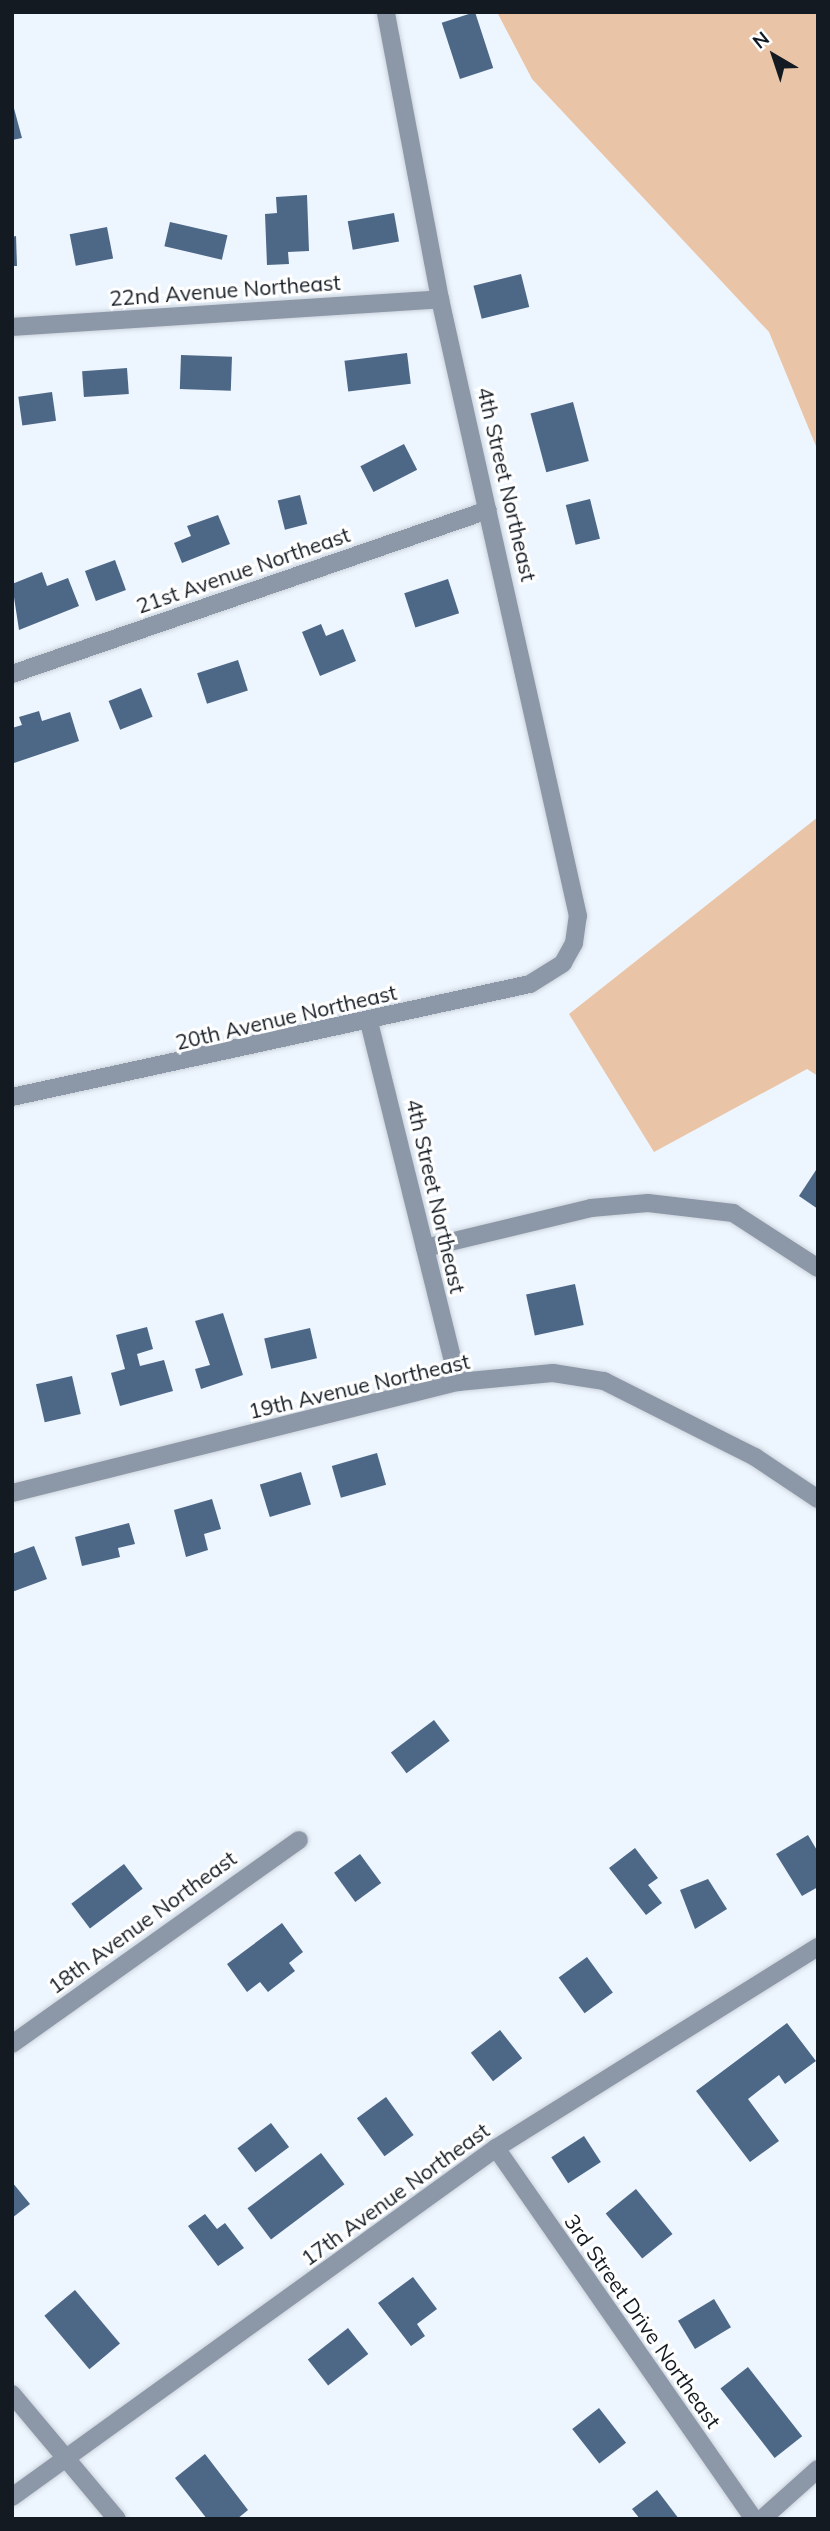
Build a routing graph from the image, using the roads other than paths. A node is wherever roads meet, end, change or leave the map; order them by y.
1 (386, 12) edge
2 (440, 299) junction
3 (12, 327) edge
4 (488, 510) junction
5 (12, 674) edge
6 (563, 963) joint
7 (369, 1022) junction
8 (12, 1097) edge
9 (425, 1248) junction
10 (818, 1268) edge
11 (458, 1382) junction
12 (12, 1493) edge
13 (818, 1499) edge
14 (299, 1840) dead end
15 (818, 1947) edge
16 (12, 2044) edge
17 (496, 2148) junction
18 (12, 2394) edge
19 (66, 2460) junction
20 (818, 2469) edge
21 (12, 2497) edge
22 (117, 2519) edge
23 (754, 2519) edge
24 (762, 2519) edge

1 - 2 street, 4th Street Northeast
2 - 3 street, 22nd Avenue Northeast
2 - 4 street, 4th Street Northeast
4 - 5 street, 21st Avenue Northeast
4 - 6 street, 4th Street Northeast
6 - 7 street, 20th Avenue Northeast
7 - 8 street, 20th Avenue Northeast
7 - 9 street, 4th Street Northeast
9 - 10 street
9 - 11 street, 4th Street Northeast
11 - 12 street, 19th Avenue Northeast
11 - 13 street, 19th Avenue Northeast
14 - 16 street, 18th Avenue Northeast
15 - 17 street, 17th Avenue Northeast
17 - 19 street, 17th Avenue Northeast
17 - 23 street, 3rd Street Drive Northeast
18 - 19 street
19 - 21 street, 17th Avenue Northeast
19 - 22 street
20 - 24 street

